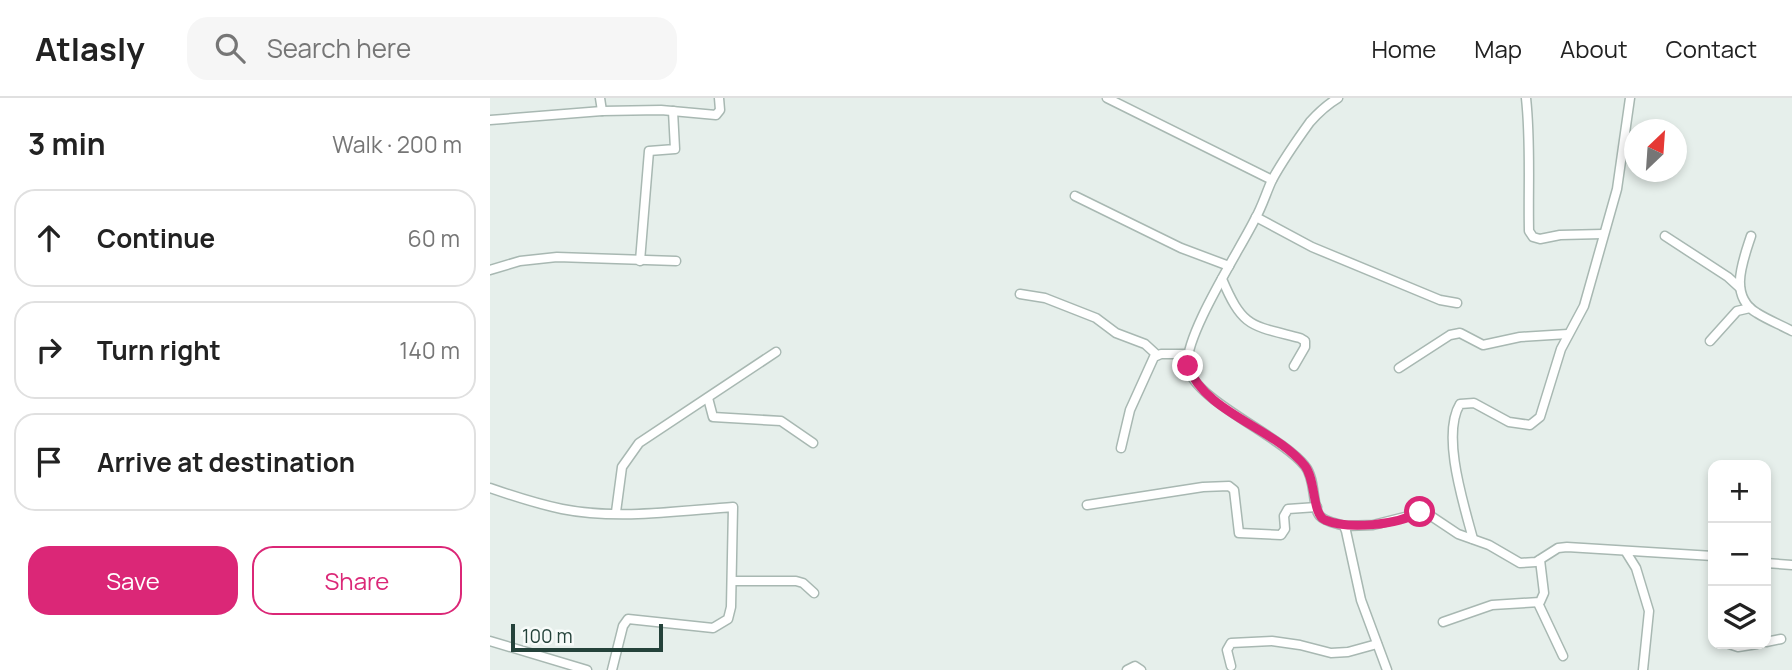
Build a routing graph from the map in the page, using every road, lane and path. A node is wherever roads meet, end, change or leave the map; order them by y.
1 (600, 98) edge
2 (719, 98) edge
3 (1107, 98) edge
4 (1338, 98) edge
5 (1526, 98) edge
6 (1630, 98) edge
7 (602, 111) junction
8 (673, 111) junction
9 (490, 120) edge
10 (1272, 180) junction
11 (1074, 196) dead end
12 (1256, 217) junction
13 (1602, 234) junction
14 (1665, 236) dead end
15 (1751, 236) dead end
16 (640, 261) junction
17 (676, 261) dead end
18 (1229, 266) junction
19 (490, 270) edge
20 (1222, 279) junction
21 (1740, 288) junction
22 (1020, 294) dead end
23 (1457, 303) dead end
24 (1750, 308) junction
25 (1792, 331) edge
26 (1568, 334) junction
27 (1710, 341) dead end
28 (776, 352) dead end
29 (1188, 354) junction
30 (1157, 355) junction
31 (1294, 366) dead end
32 (1399, 368) dead end
33 (708, 398) junction
34 (813, 443) dead end
35 (1121, 448) dead end
36 (490, 488) edge
37 (1087, 505) dead end
38 (1317, 507) junction
39 (616, 512) junction
40 (1344, 526) junction
41 (1473, 539) junction
42 (1626, 552) junction
43 (1708, 556) edge
44 (1540, 560) junction
45 (1771, 563) edge
46 (1792, 565) edge
47 (732, 581) junction
48 (814, 593) dead end
49 (1538, 603) junction
50 (1443, 622) dead end
51 (1781, 639) dead end
52 (490, 641) edge
53 (1771, 641) edge
54 (1377, 644) junction
55 (1563, 656) dead end
56 (1231, 666) dead end
57 (587, 670) edge
58 (612, 670) edge
59 (1127, 670) edge
60 (1141, 670) edge
61 (1387, 670) edge
62 (1643, 670) edge

1 - 7 street
2 - 8 street
3 - 10 street
4 - 10 street
5 - 13 street
6 - 13 street
7 - 8 street
7 - 9 street
8 - 16 street
10 - 12 street
11 - 18 street
12 - 18 street
12 - 23 street
13 - 26 street
14 - 21 street
15 - 21 street
16 - 17 street
16 - 19 street
18 - 20 street
20 - 29 street
20 - 31 street
21 - 24 street
22 - 30 street
24 - 25 street
24 - 27 street
26 - 32 street
26 - 41 street
28 - 33 street
29 - 30 street
29 - 38 street
30 - 35 street
33 - 34 street
33 - 39 street
36 - 39 street
37 - 38 street
38 - 40 street
39 - 47 street
40 - 41 street
40 - 54 street
41 - 44 street
42 - 43 street
42 - 44 street
42 - 62 street
44 - 49 street
45 - 46 street
47 - 48 street
47 - 58 street
49 - 50 street
49 - 55 street
51 - 53 street
52 - 57 street
54 - 56 street
54 - 61 street
59 - 60 street

